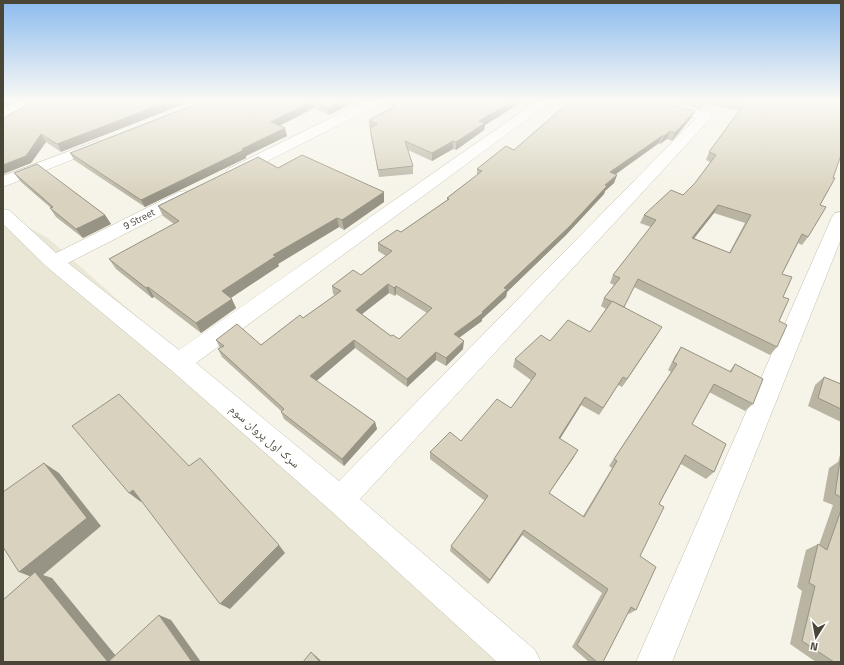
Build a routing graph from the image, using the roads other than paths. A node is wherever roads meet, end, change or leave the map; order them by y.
1 (313, 132) edge
2 (503, 132) edge
3 (690, 132) edge
4 (113, 139) edge
5 (218, 180) edge
6 (3, 182) edge
7 (197, 191) edge
8 (3, 214) edge
9 (841, 217) edge
10 (54, 262) junction
11 (179, 363) junction
12 (340, 500) junction
13 (523, 662) edge
14 (654, 662) edge

1 - 5 street
2 - 11 street
3 - 12 street
4 - 6 street
7 - 10 street, 9 Street
8 - 10 street, سرک اول پروان سوم
9 - 14 street
10 - 11 street, سرک اول پروان سوم
11 - 12 street, سرک اول پروان سوم
12 - 13 street, سرک اول پروان سوم

